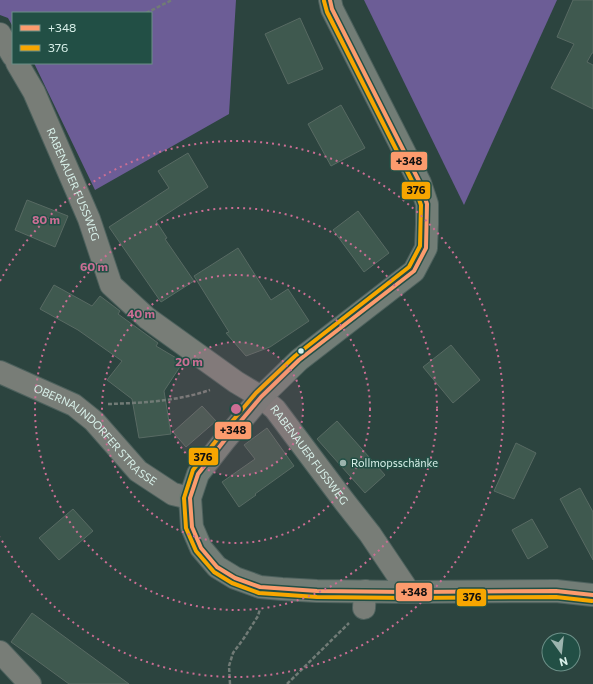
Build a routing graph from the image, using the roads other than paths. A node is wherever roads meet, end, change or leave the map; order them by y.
1 (330, 0) edge
2 (0, 34) edge
3 (12, 54) edge
4 (18, 64) edge
5 (0, 372) edge
6 (261, 397) junction
7 (190, 498) junction
8 (409, 592) junction
9 (593, 595) edge
10 (0, 652) edge
11 (30, 684) edge

1 - 6 main road
2 - 3 street
4 - 6 street, RABENAUER FUSSWEG
5 - 7 street, OBERNAUNDORFER STRASSE
6 - 7 main road
6 - 8 street, RABENAUER FUSSWEG
7 - 8 main road
8 - 9 main road
10 - 11 street

